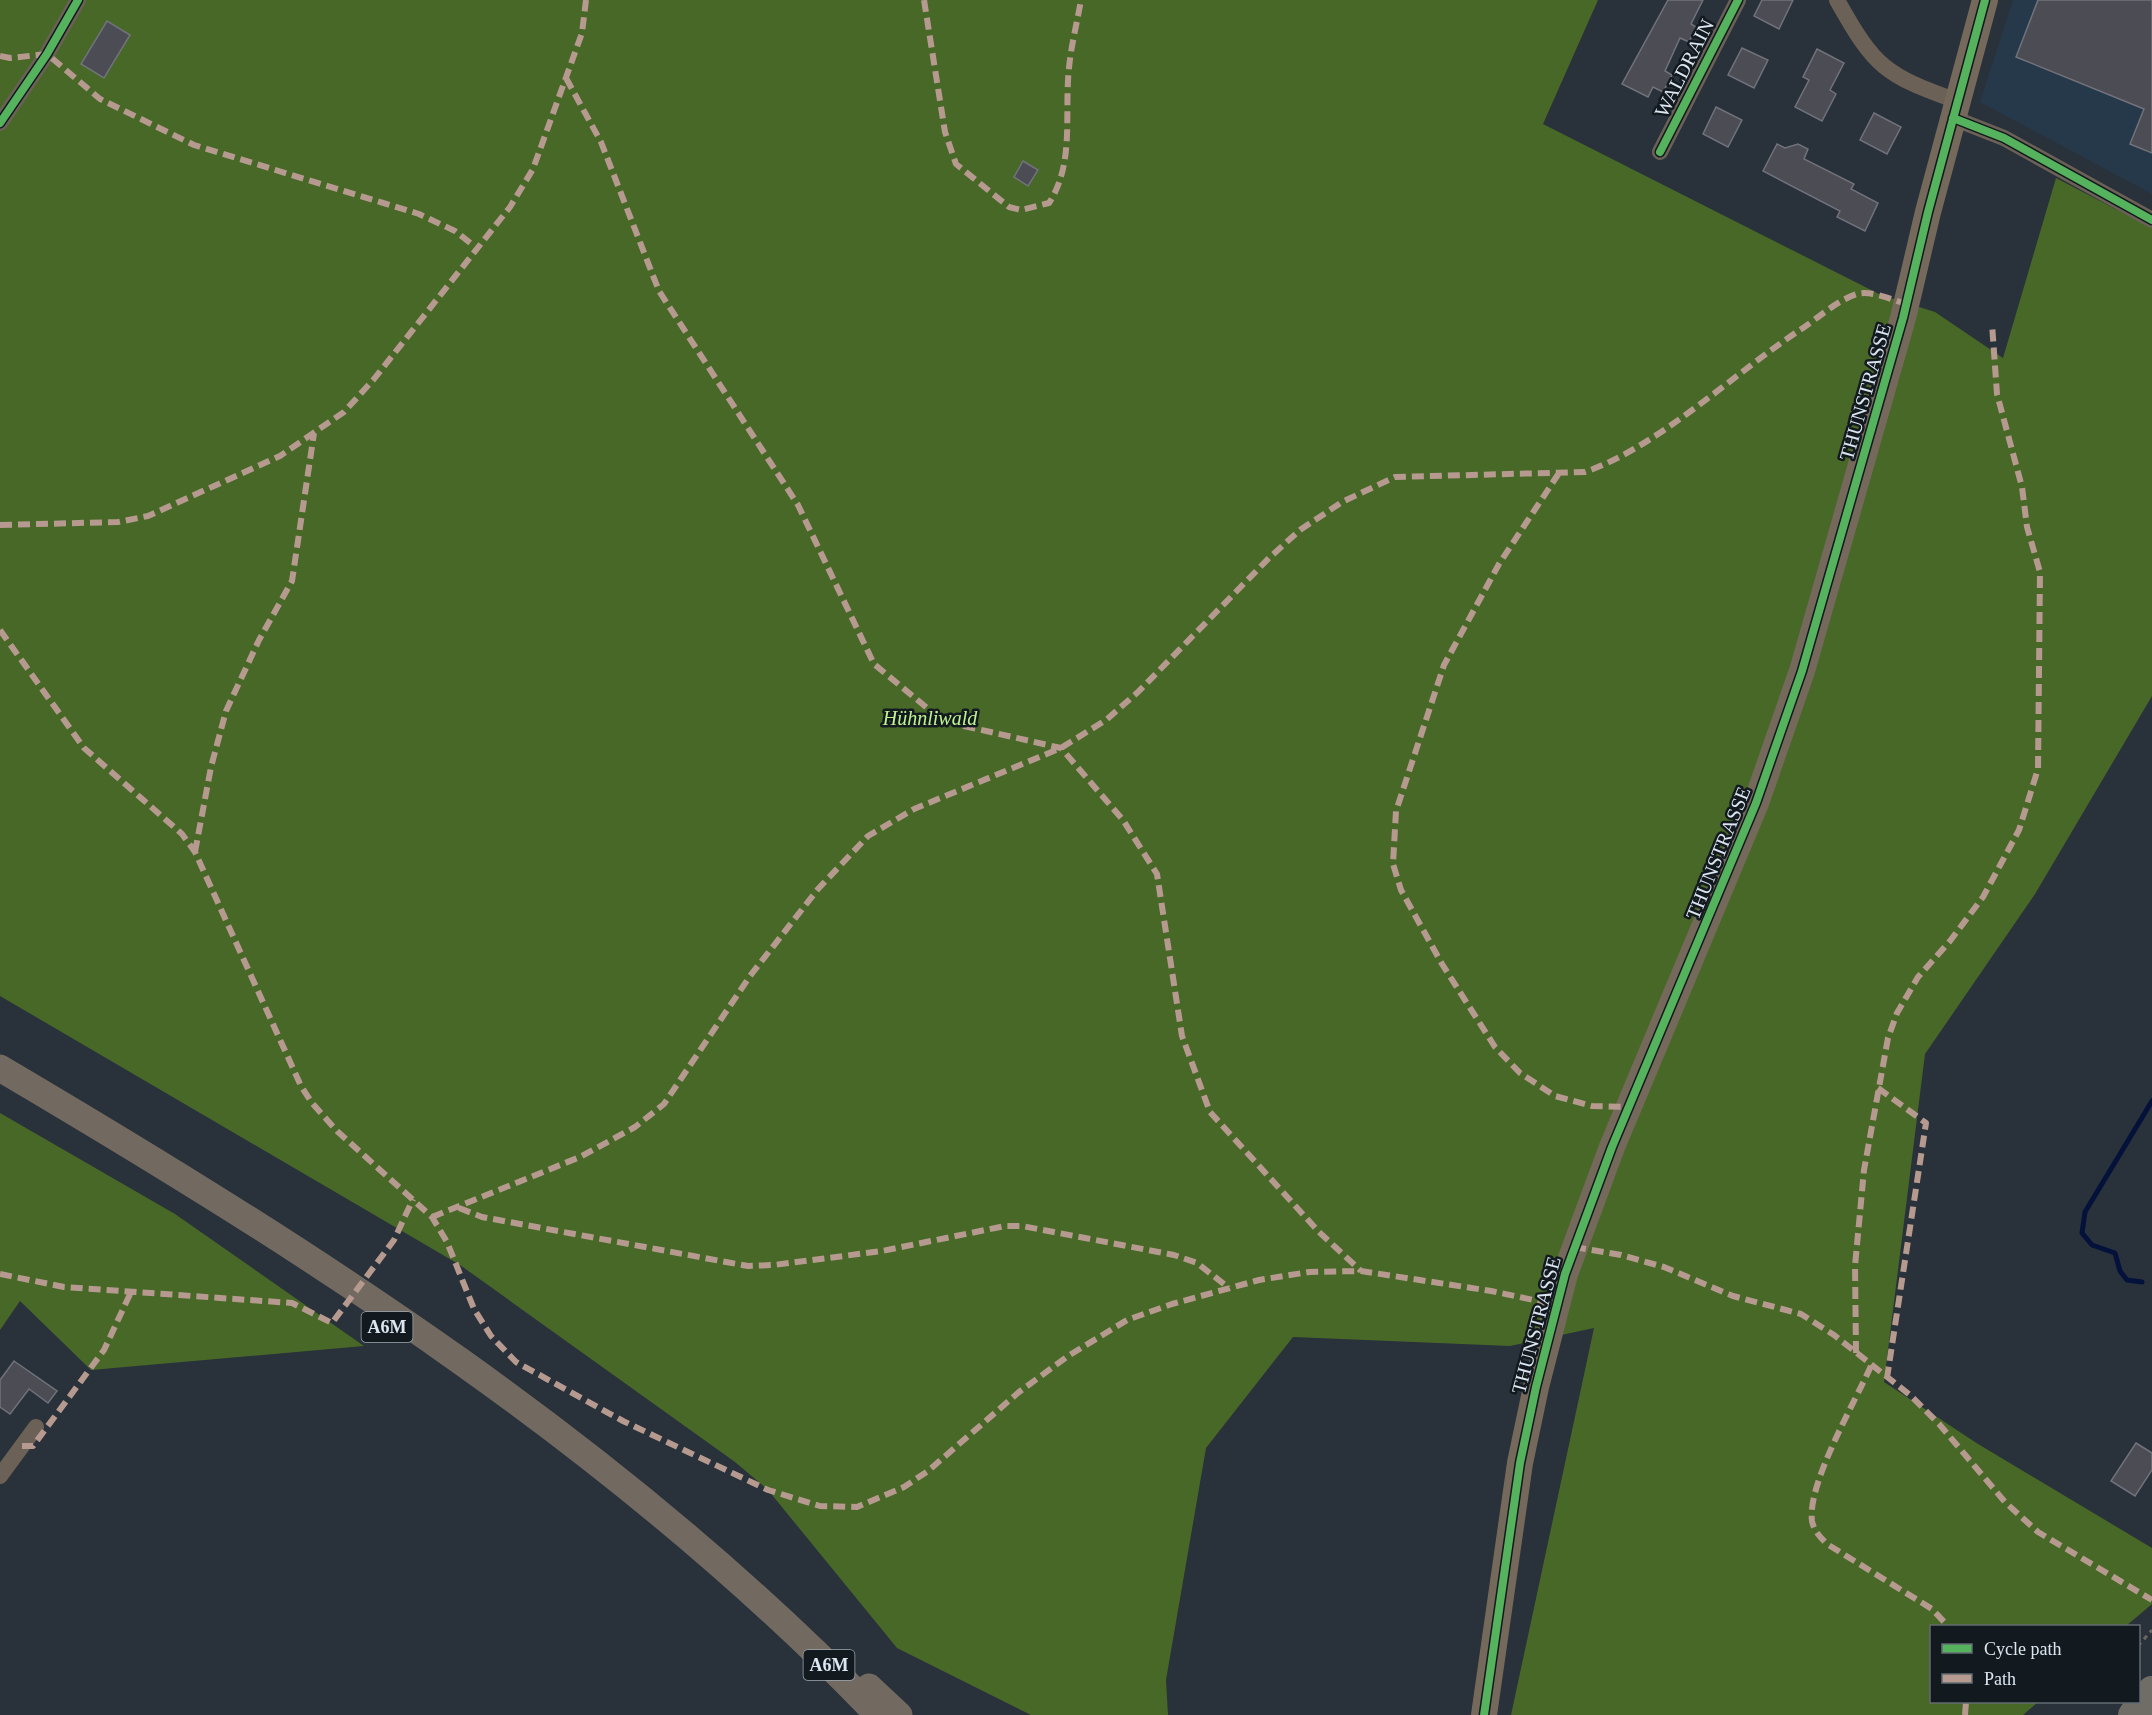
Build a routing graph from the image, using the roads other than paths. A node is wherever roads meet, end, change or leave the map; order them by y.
1 (78, 0) edge
2 (1738, 0) edge
3 (1837, 0) edge
4 (1985, 0) edge
5 (1955, 110) junction
6 (0, 123) edge
7 (1660, 152) dead end
8 (2152, 220) edge
9 (0, 1068) edge
10 (0, 1084) edge
11 (36, 1427) dead end
12 (0, 1476) edge
13 (778, 1616) junction
14 (835, 1691) junction
15 (2152, 1691) edge
16 (850, 1715) edge
17 (857, 1715) edge
18 (878, 1715) edge
19 (899, 1715) edge
20 (1484, 1715) edge
21 (2133, 1715) edge

1 - 6 street
2 - 7 street, WALDRAIN
3 - 5 street
4 - 5 main road, THUNSTRASSE
5 - 8 street
5 - 20 main road, THUNSTRASSE
9 - 13 highway, A6M
10 - 14 highway, A6M
11 - 12 street
13 - 18 highway, A6M
13 - 19 highway
14 - 16 highway
14 - 17 highway, A6M
15 - 21 highway

